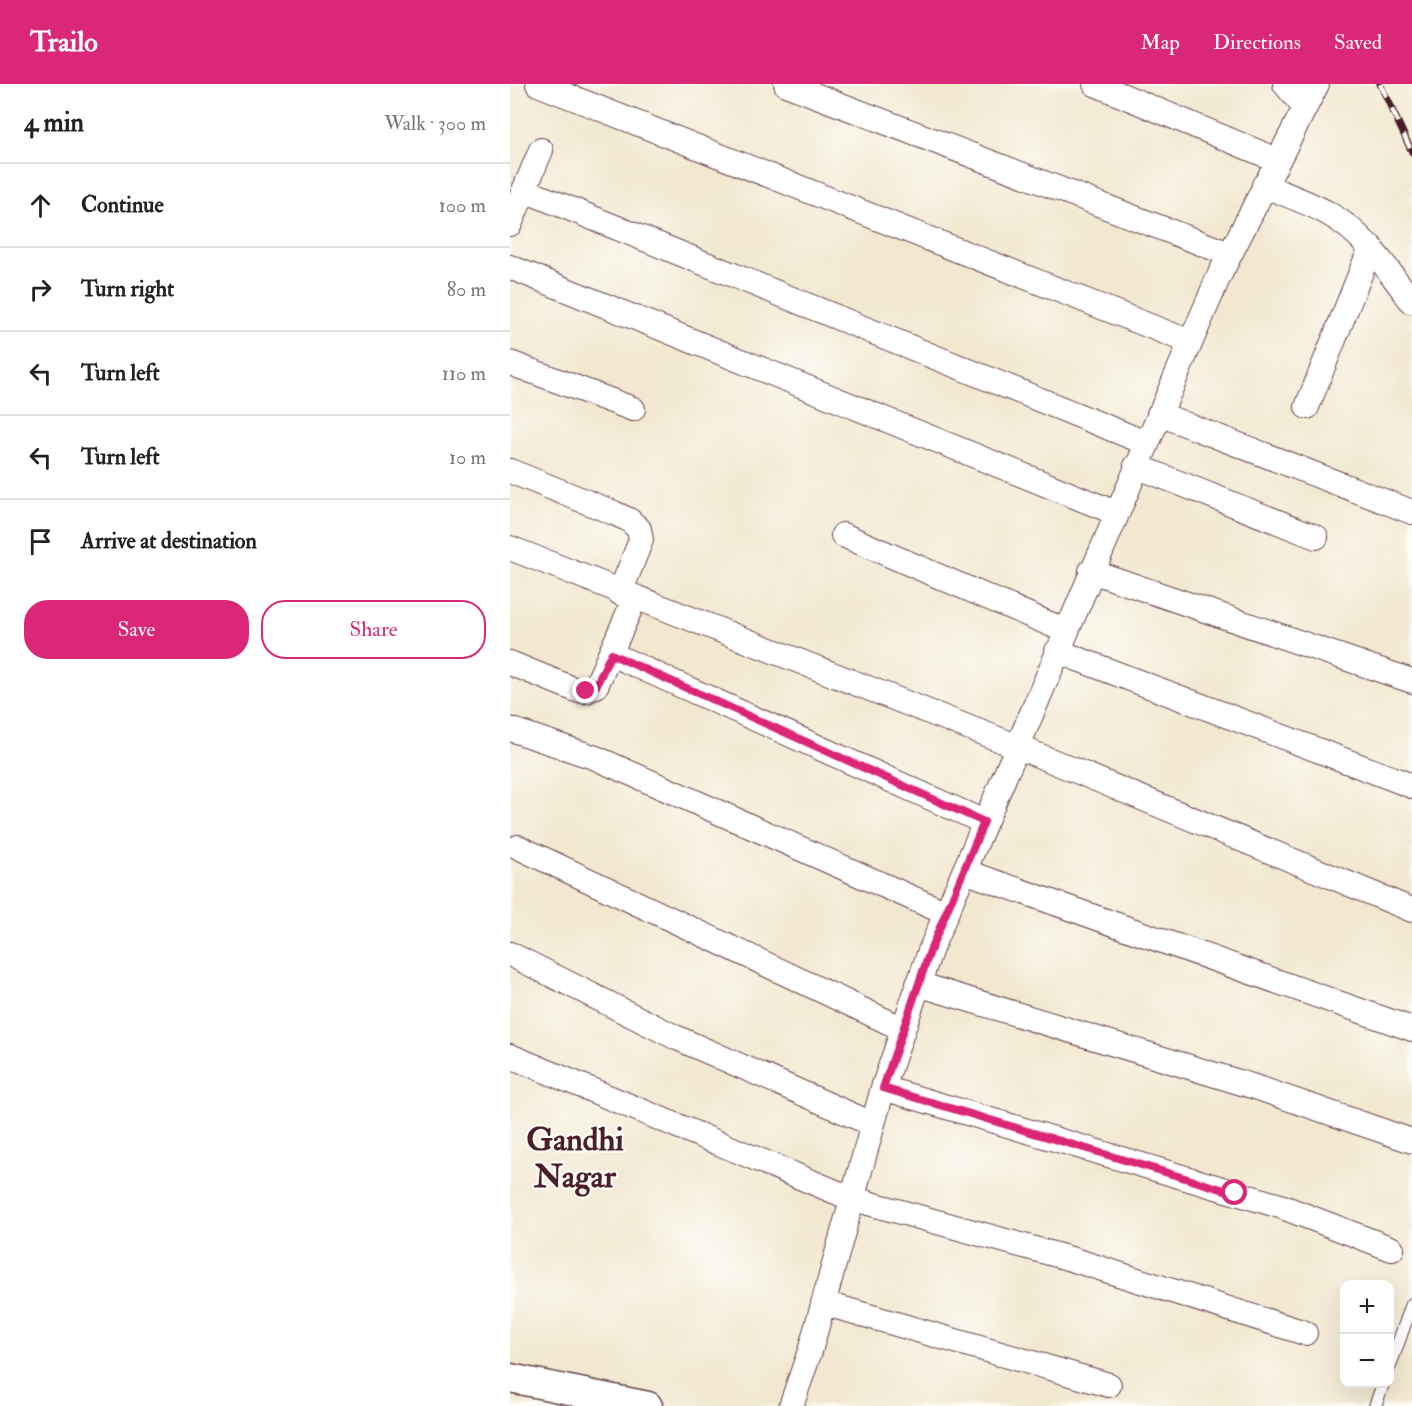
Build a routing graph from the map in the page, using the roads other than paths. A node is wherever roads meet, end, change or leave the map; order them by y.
1 (538, 84) edge
2 (786, 84) edge
3 (1095, 84) edge
4 (1285, 84) edge
5 (1317, 84) edge
6 (1304, 107) junction
7 (541, 150) dead end
8 (1277, 160) junction
9 (1264, 185) junction
10 (524, 190) junction
11 (510, 224) edge
12 (1371, 247) junction
13 (1229, 254) junction
14 (510, 267) edge
15 (1412, 303) edge
16 (1190, 342) junction
17 (510, 363) edge
18 (1307, 407) dead end
19 (633, 409) dead end
20 (1159, 414) junction
21 (1146, 444) junction
22 (1136, 466) junction
23 (510, 471) edge
24 (1412, 512) edge
25 (1116, 513) junction
26 (843, 535) dead end
27 (1316, 537) dead end
28 (510, 548) edge
29 (1091, 571) junction
30 (628, 595) junction
31 (1061, 641) junction
32 (611, 654) junction
33 (510, 663) edge
34 (1412, 681) edge
35 (510, 729) edge
36 (1016, 746) junction
37 (1412, 786) edge
38 (984, 822) junction
39 (518, 847) dead end
40 (964, 871) junction
41 (1412, 910) edge
42 (946, 913) junction
43 (510, 954) edge
44 (918, 984) junction
45 (903, 1029) junction
46 (1412, 1029) edge
47 (510, 1056) edge
48 (883, 1088) junction
49 (872, 1124) junction
50 (1412, 1141) edge
51 (850, 1198) junction
52 (1392, 1249) dead end
53 (823, 1303) junction
54 (1412, 1304) edge
55 (1305, 1334) dead end
56 (1394, 1353) edge
57 (510, 1378) edge
58 (1109, 1385) dead end
59 (1381, 1388) edge
60 (648, 1406) edge
61 (791, 1406) edge
62 (1375, 1406) edge

1 - 16 street
2 - 13 street
3 - 8 street
4 - 6 street
5 - 6 street
6 - 8 street
7 - 10 street
8 - 9 street
9 - 12 street
9 - 13 street
10 - 11 street
10 - 21 street
12 - 15 street
12 - 18 street
13 - 16 street
14 - 25 street
16 - 20 street
17 - 19 street
20 - 21 street
20 - 24 street
21 - 22 street
22 - 25 street
22 - 27 street
23 - 30 street
25 - 29 street
26 - 31 street
28 - 30 street
29 - 31 street
29 - 34 street
30 - 32 street
30 - 36 street
31 - 36 street
31 - 37 street
32 - 33 street
32 - 38 street
35 - 42 street
36 - 38 street
36 - 41 street
38 - 40 street
39 - 45 street
40 - 42 street
40 - 46 street
42 - 44 street
43 - 49 street
44 - 45 street
44 - 50 street
45 - 48 street
47 - 51 street
48 - 49 street
48 - 52 street
49 - 51 street
51 - 53 street
51 - 55 street
53 - 58 street
53 - 61 street
54 - 56 lane
57 - 60 street
59 - 62 lane

